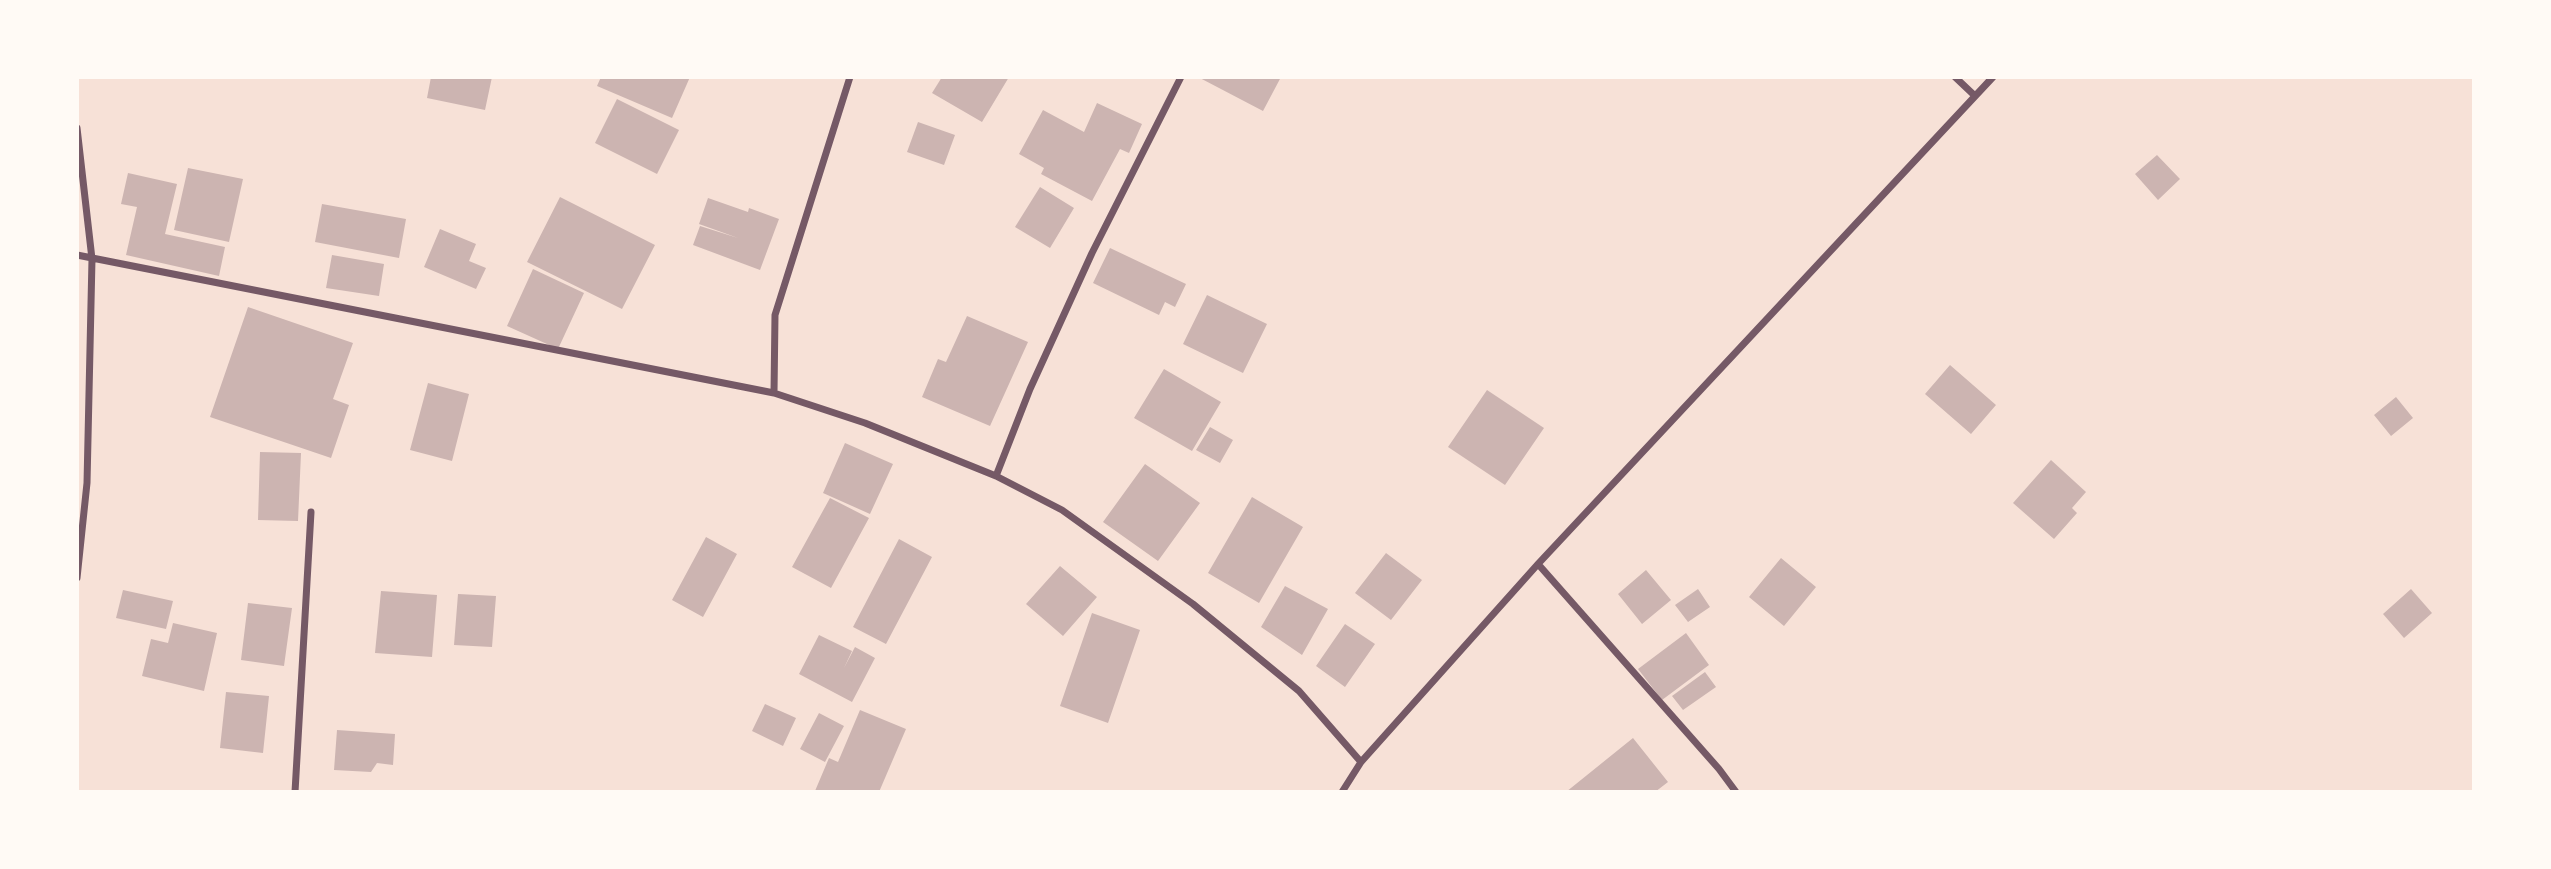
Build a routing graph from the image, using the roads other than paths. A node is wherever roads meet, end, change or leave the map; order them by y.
1 (850, 77) edge
2 (1181, 77) edge
3 (1955, 77) edge
4 (1993, 77) edge
5 (1974, 95) junction
6 (77, 128) edge
7 (77, 255) edge
8 (92, 259) junction
9 (774, 393) junction
10 (996, 476) junction
11 (311, 512) dead end
12 (1538, 564) junction
13 (77, 578) edge
14 (1361, 762) junction
15 (295, 792) edge
16 (1342, 792) edge
17 (1736, 792) edge

1 - 9 street
2 - 10 street
3 - 5 street
4 - 5 street
5 - 12 street
6 - 8 street
7 - 8 street
8 - 9 street
8 - 13 street
9 - 10 street
10 - 14 street
11 - 15 street
12 - 14 street
12 - 17 street
14 - 16 street

